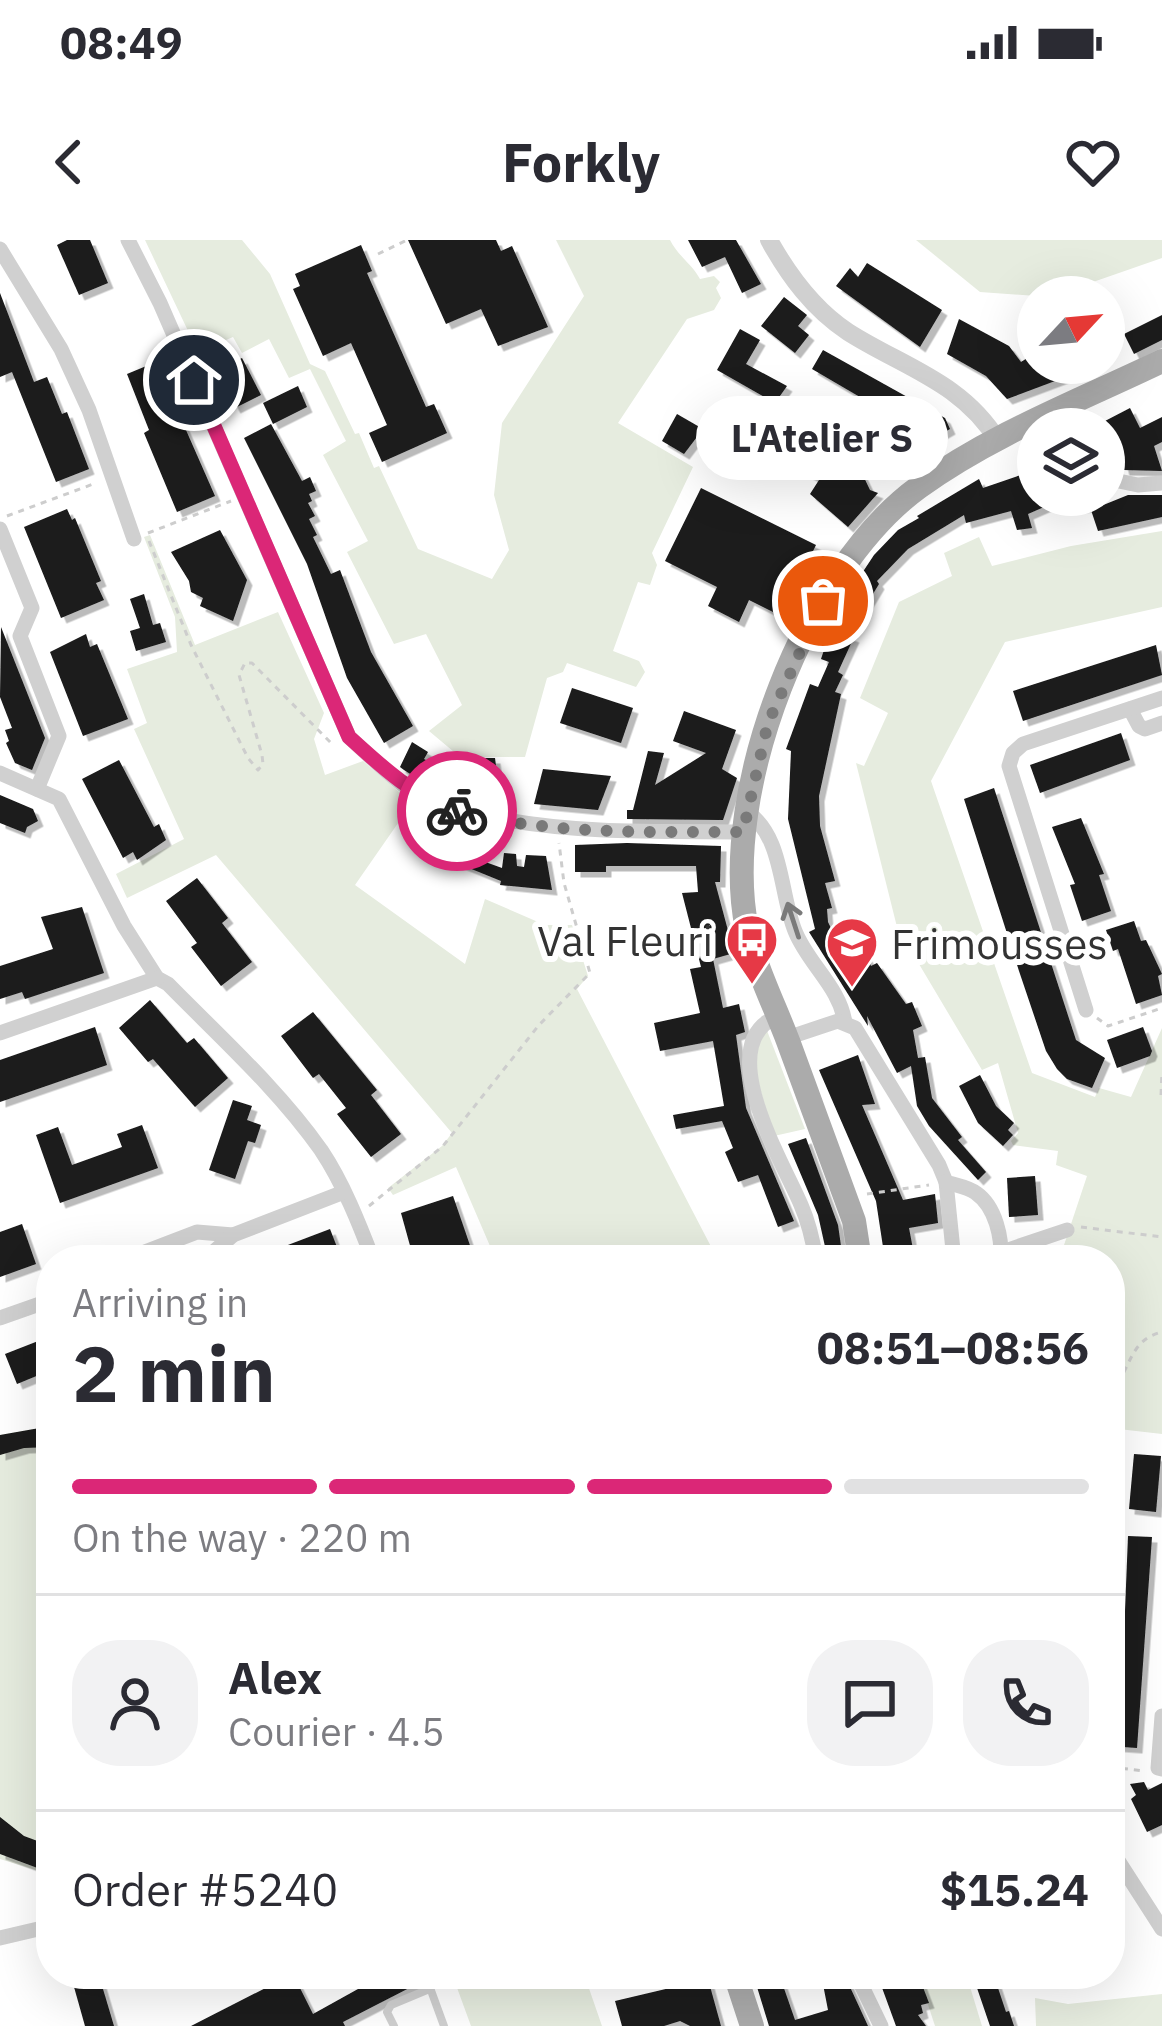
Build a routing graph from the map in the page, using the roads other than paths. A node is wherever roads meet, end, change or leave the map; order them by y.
1 (128, 240) edge
2 (769, 240) edge
3 (0, 249) edge
4 (1162, 361) edge
5 (1072, 408) edge
6 (1017, 434) edge
7 (998, 441) junction
8 (1125, 482) edge
9 (1162, 484) edge
10 (0, 529) edge
11 (134, 539) dead end
12 (1162, 698) edge
13 (1130, 709) junction
14 (1162, 723) edge
15 (0, 773) edge
16 (37, 789) junction
17 (744, 820) junction
18 (157, 978) junction
19 (1086, 1010) road end
20 (845, 1023) junction
21 (782, 1027) junction
22 (0, 1033) edge
23 (946, 1182) junction
24 (344, 1192) junction
25 (1067, 1230) dead end
26 (232, 1235) junction
27 (163, 1245) edge
28 (221, 1245) edge
29 (370, 1245) edge
30 (812, 1245) edge
31 (858, 1245) edge
32 (953, 1245) edge
33 (1000, 1245) edge
34 (1029, 1245) edge
35 (36, 1305) edge
36 (0, 1318) edge
37 (1162, 1716) edge
38 (1160, 1768) edge
39 (1125, 1871) edge
40 (1162, 1929) edge
41 (36, 1930) edge
42 (0, 1938) edge
43 (427, 1989) edge
44 (431, 1989) edge
45 (740, 1989) edge
46 (863, 1989) edge
47 (394, 2026) edge
48 (444, 2026) edge
49 (752, 2026) edge
50 (881, 2026) edge

1 - 17 street
2 - 7 street
3 - 11 street
4 - 5 main road
6 - 7 main road
7 - 17 main road
8 - 9 street
10 - 16 street
12 - 13 street
13 - 14 street
13 - 19 street
15 - 16 street
16 - 18 street
20 -> 17 street
17 - 21 main road
18 - 22 street
18 - 24 street
20 - 21 street
20 - 23 street
21 - 30 street
21 - 31 main road
23 - 32 street
23 - 33 street
24 - 26 street
24 - 29 street
25 - 34 street
26 - 27 street
26 - 28 street
35 - 36 street
37 - 38 street
39 - 40 street
41 - 42 street
43 - 47 lane
44 - 48 lane
45 - 49 main road
46 - 50 street

